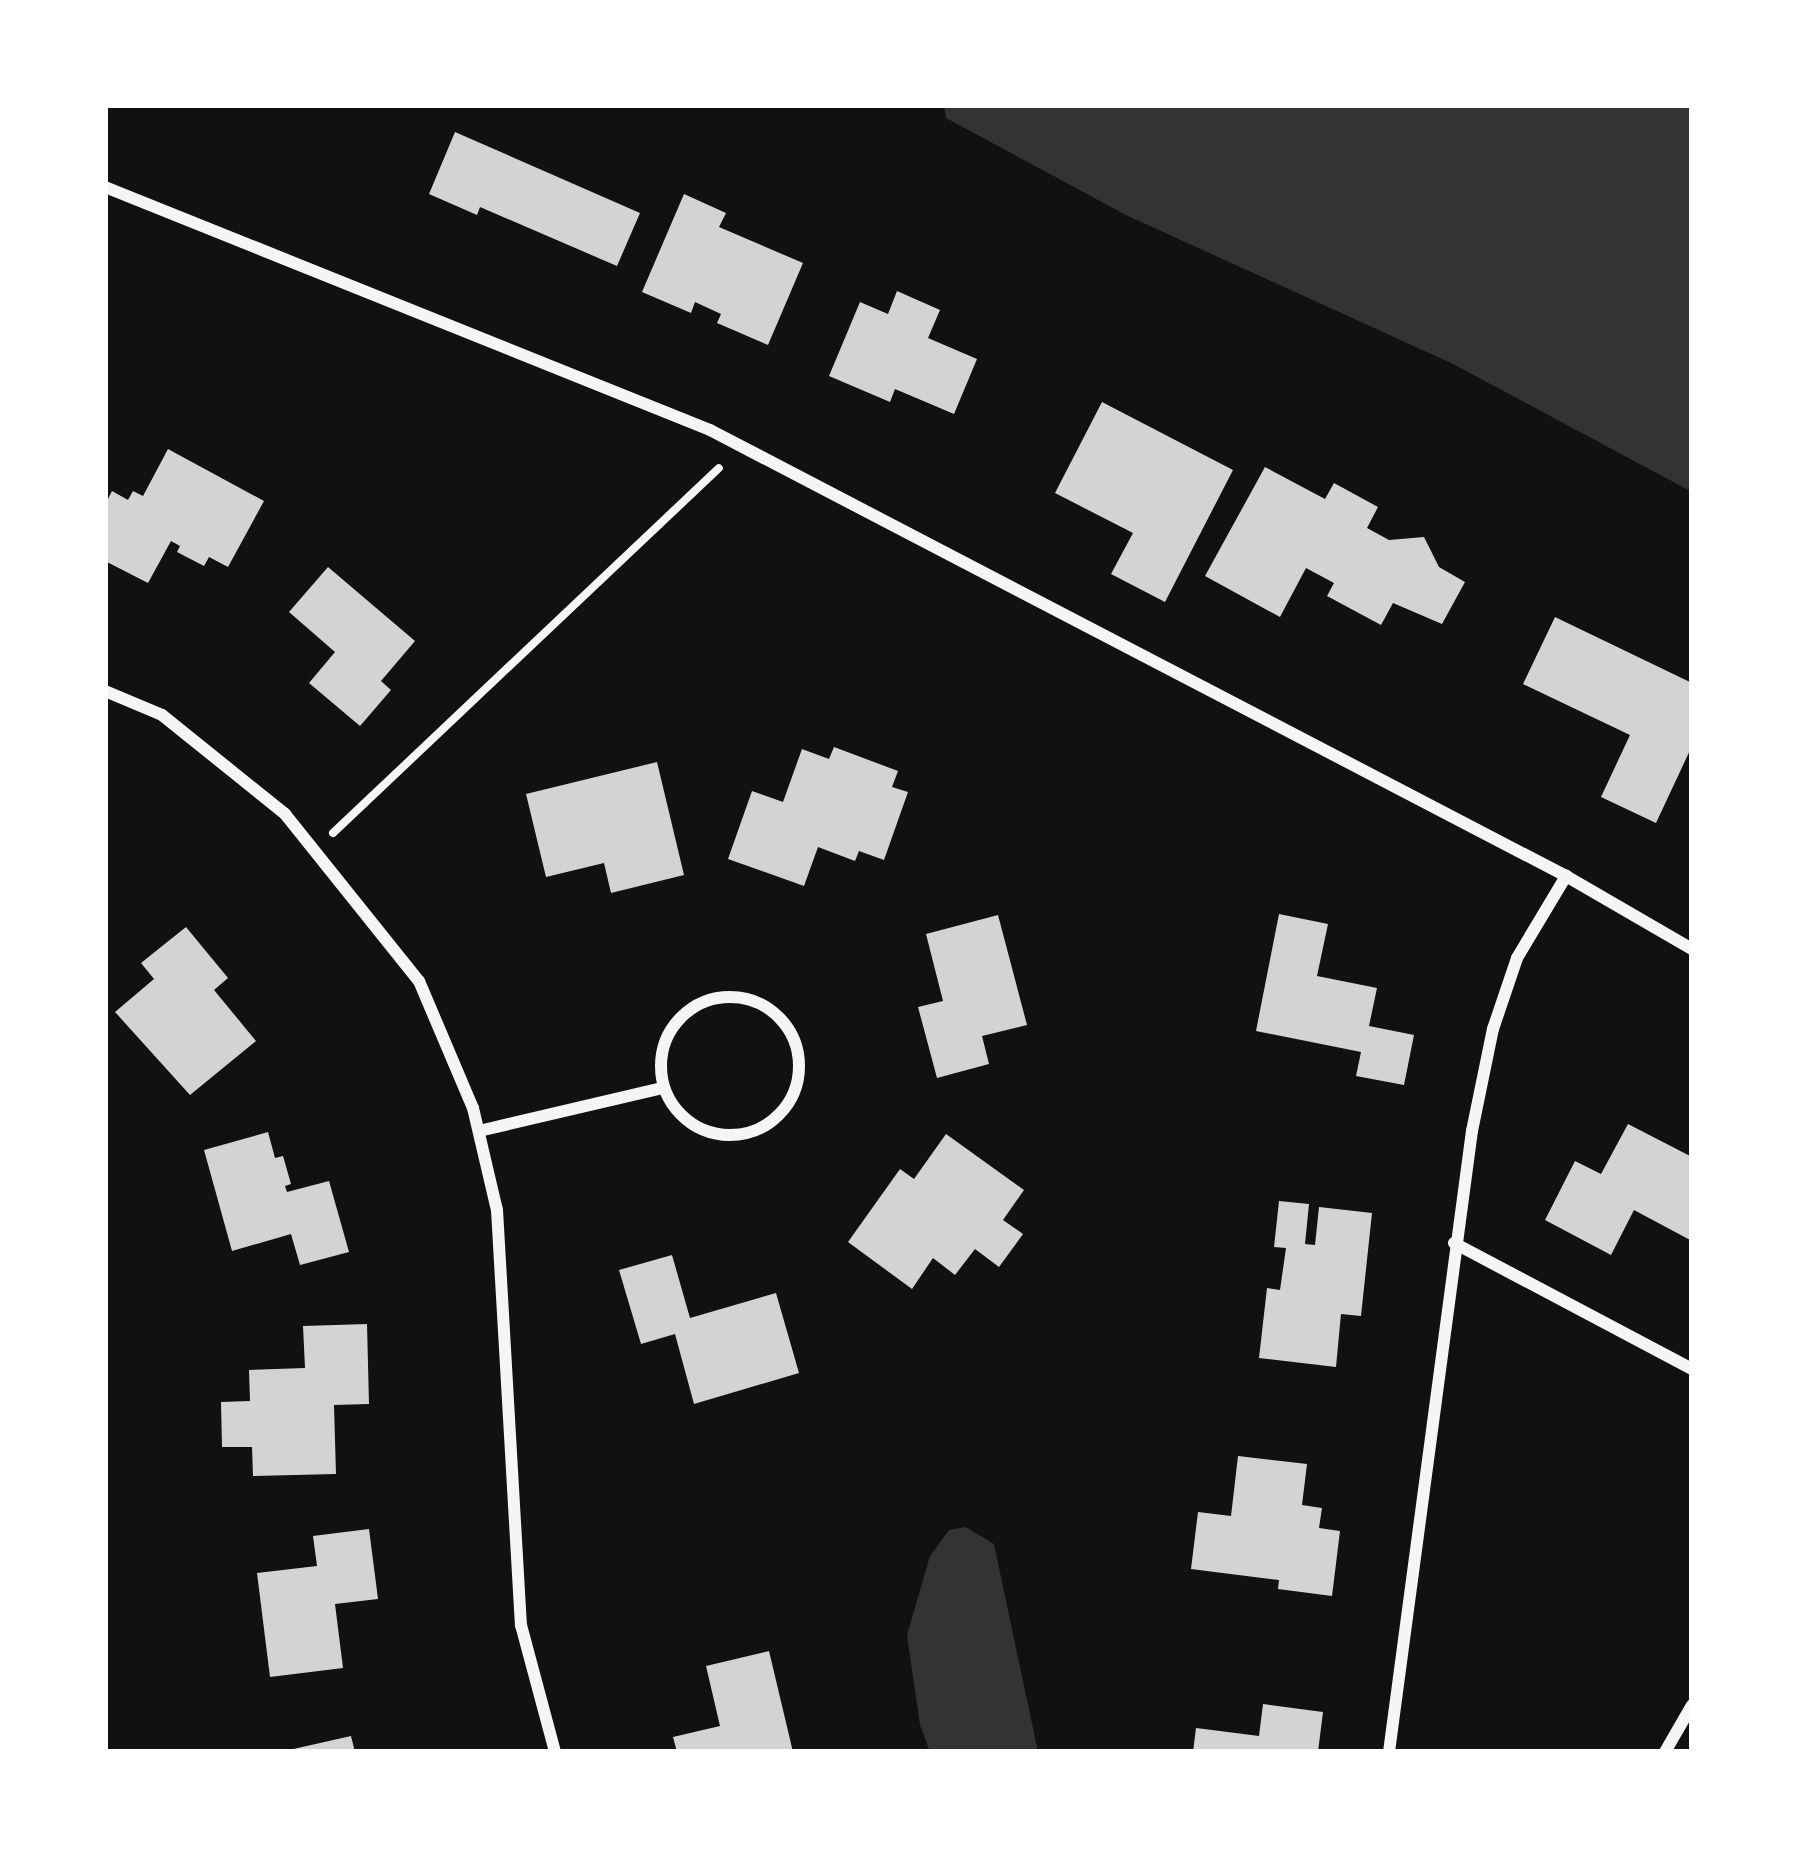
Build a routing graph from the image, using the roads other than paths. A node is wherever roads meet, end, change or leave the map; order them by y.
1 (105, 187) edge
2 (105, 691) edge
3 (1566, 876) junction
4 (1692, 949) edge
5 (663, 1088) junction
6 (479, 1131) junction
7 (1454, 1244) junction
8 (1692, 1370) edge
9 (1692, 1705) edge
10 (555, 1752) edge
11 (1390, 1752) edge
12 (1665, 1752) edge

1 - 3 street
2 - 6 street
3 - 4 street
3 - 7 street
5 - 5 street
5 - 6 street
6 - 10 street
7 - 8 street
7 - 11 street
9 - 12 street

